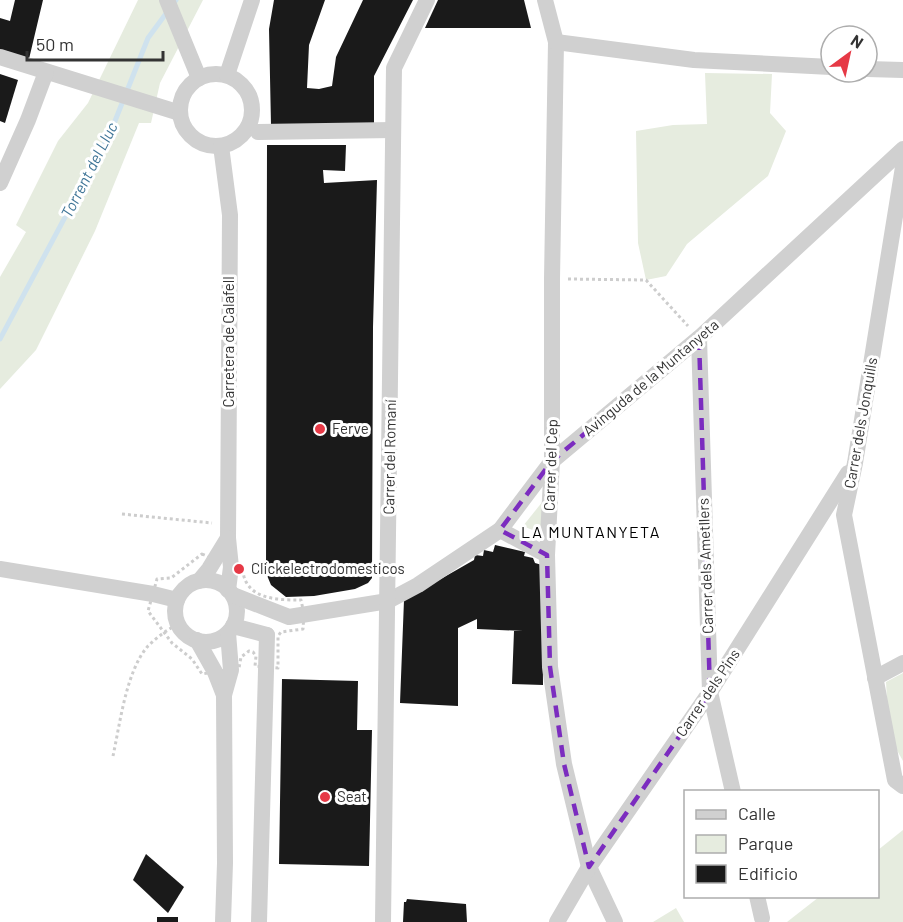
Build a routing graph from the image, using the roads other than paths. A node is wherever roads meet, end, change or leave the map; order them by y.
1 (167, 0) edge
2 (252, 0) edge
3 (428, 0) edge
4 (545, 0) edge
5 (556, 42) junction
6 (0, 57) edge
7 (819, 66) edge
8 (879, 69) edge
9 (903, 70) edge
10 (46, 72) junction
11 (227, 75) junction
12 (199, 78) junction
13 (180, 113) junction
14 (393, 130) junction
15 (258, 132) dead end
16 (221, 146) junction
17 (903, 149) edge
18 (903, 167) edge
19 (0, 183) edge
20 (699, 338) junction
21 (552, 461) junction
22 (855, 463) junction
23 (500, 530) junction
24 (228, 538) junction
25 (547, 555) junction
26 (0, 569) edge
27 (199, 581) junction
28 (231, 593) junction
29 (177, 600) junction
30 (388, 601) junction
31 (289, 616) junction
32 (230, 629) junction
33 (267, 635) junction
34 (197, 640) junction
35 (903, 663) edge
36 (875, 678) junction
37 (710, 692) junction
38 (224, 695) junction
39 (903, 786) edge
40 (733, 790) edge
41 (589, 867) junction
42 (757, 898) edge
43 (762, 918) dead end
44 (223, 922) edge
45 (259, 922) edge
46 (383, 922) edge
47 (557, 922) edge
48 (615, 922) edge

1 - 12 street
2 - 11 street
3 - 14 street, Carrer del Romaní
4 - 5 street, Carrer del Cep
5 - 7 street
5 - 21 street, Carrer del Cep
6 - 10 street
8 - 9 street
10 - 13 street
10 - 19 street
11 - 12 street
11 - 16 street
12 - 13 street
13 - 16 street
14 - 15 street
14 - 30 street, Carrer del Romaní
16 - 24 street, Carretera de Calafell
17 - 20 street, Avinguda de la Muntanyeta
18 - 22 street, Carrer dels Jonquills
20 - 21 street, Avinguda de la Muntanyeta
20 - 37 street, Carrer dels Ametllers
21 - 23 street, Avinguda de la Muntanyeta
21 - 25 street, Carrer del Cep
22 - 36 street, Carrer dels Jonquills
22 - 37 street, Carrer dels Pins
23 - 25 street
23 - 30 street, Avinguda de la Muntanyeta
24 - 27 street
24 - 28 street, Carretera de Calafell
25 - 41 street, Carrer del Cep
26 - 29 street
27 - 28 street
27 - 29 street
28 - 31 street, Avinguda de la Muntanyeta
28 - 32 street
29 - 34 street
30 - 31 street, Avinguda de la Muntanyeta
30 - 46 street, Carrer del Romaní
31 - 33 street
32 - 33 street
32 - 34 street
32 - 38 street
33 - 45 street
34 - 38 street
35 - 36 street
36 - 39 street, Carrer dels Jonquills
37 - 40 street, Carrer dels Ametllers
37 - 41 street, Carrer dels Pins
38 - 44 street
41 - 47 street, Carrer dels Pins
41 - 48 street, Carrer del Cep
42 - 43 street

